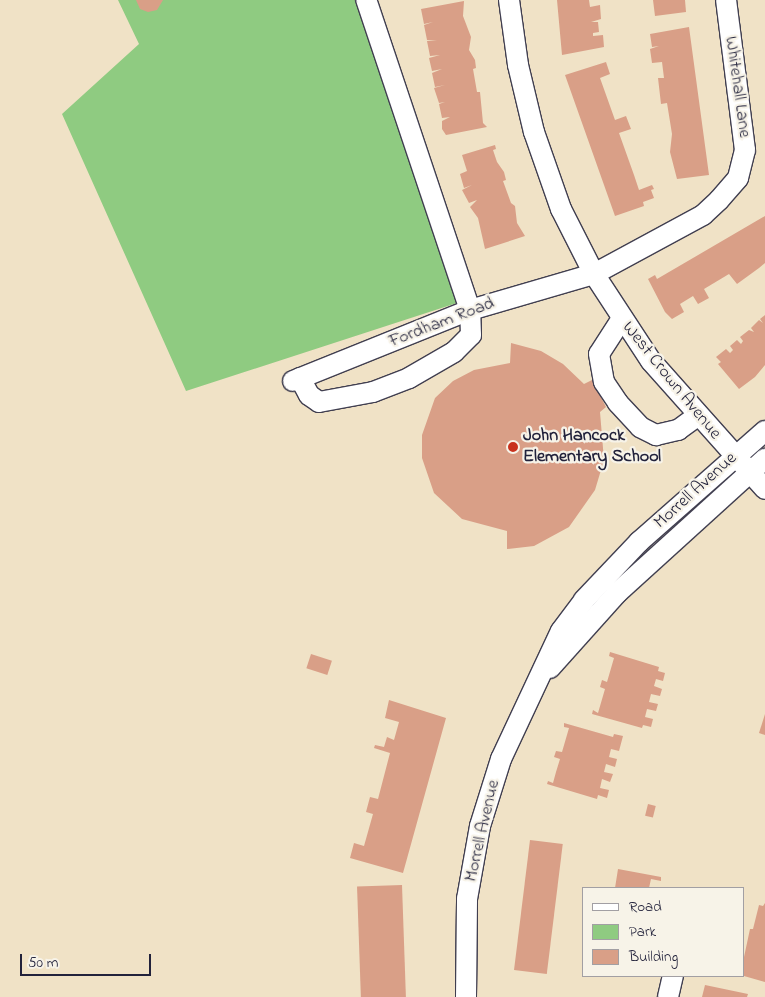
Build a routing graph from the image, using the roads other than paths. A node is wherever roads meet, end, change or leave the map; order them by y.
1 (366, 0) edge
2 (509, 0) edge
3 (726, 0) edge
4 (594, 274) junction
5 (470, 310) junction
6 (621, 320) junction
7 (697, 416) junction
8 (765, 431) edge
9 (734, 456) junction
10 (765, 459) edge
11 (750, 473) junction
12 (765, 489) edge
13 (543, 675) junction
14 (673, 977) edge
15 (466, 997) edge
16 (668, 997) edge

1 - 5 street
2 - 4 street, West Crown Avenue
3 - 4 street, Whitehall Lane
4 - 5 street, Fordham Road
4 - 6 street, West Crown Avenue
5 - 5 street, Fordham Road
6 - 7 street, West Crown Avenue
6 - 7 street
7 - 9 street, West Crown Avenue
8 - 9 street, Morrell Avenue
9 - 11 street, West Crown Avenue
9 - 13 street, Morrell Avenue
10 - 11 street, Morrell Avenue
11 - 12 street, West Crown Avenue
11 - 13 street, Morrell Avenue
13 - 15 street, Morrell Avenue
14 - 16 street

